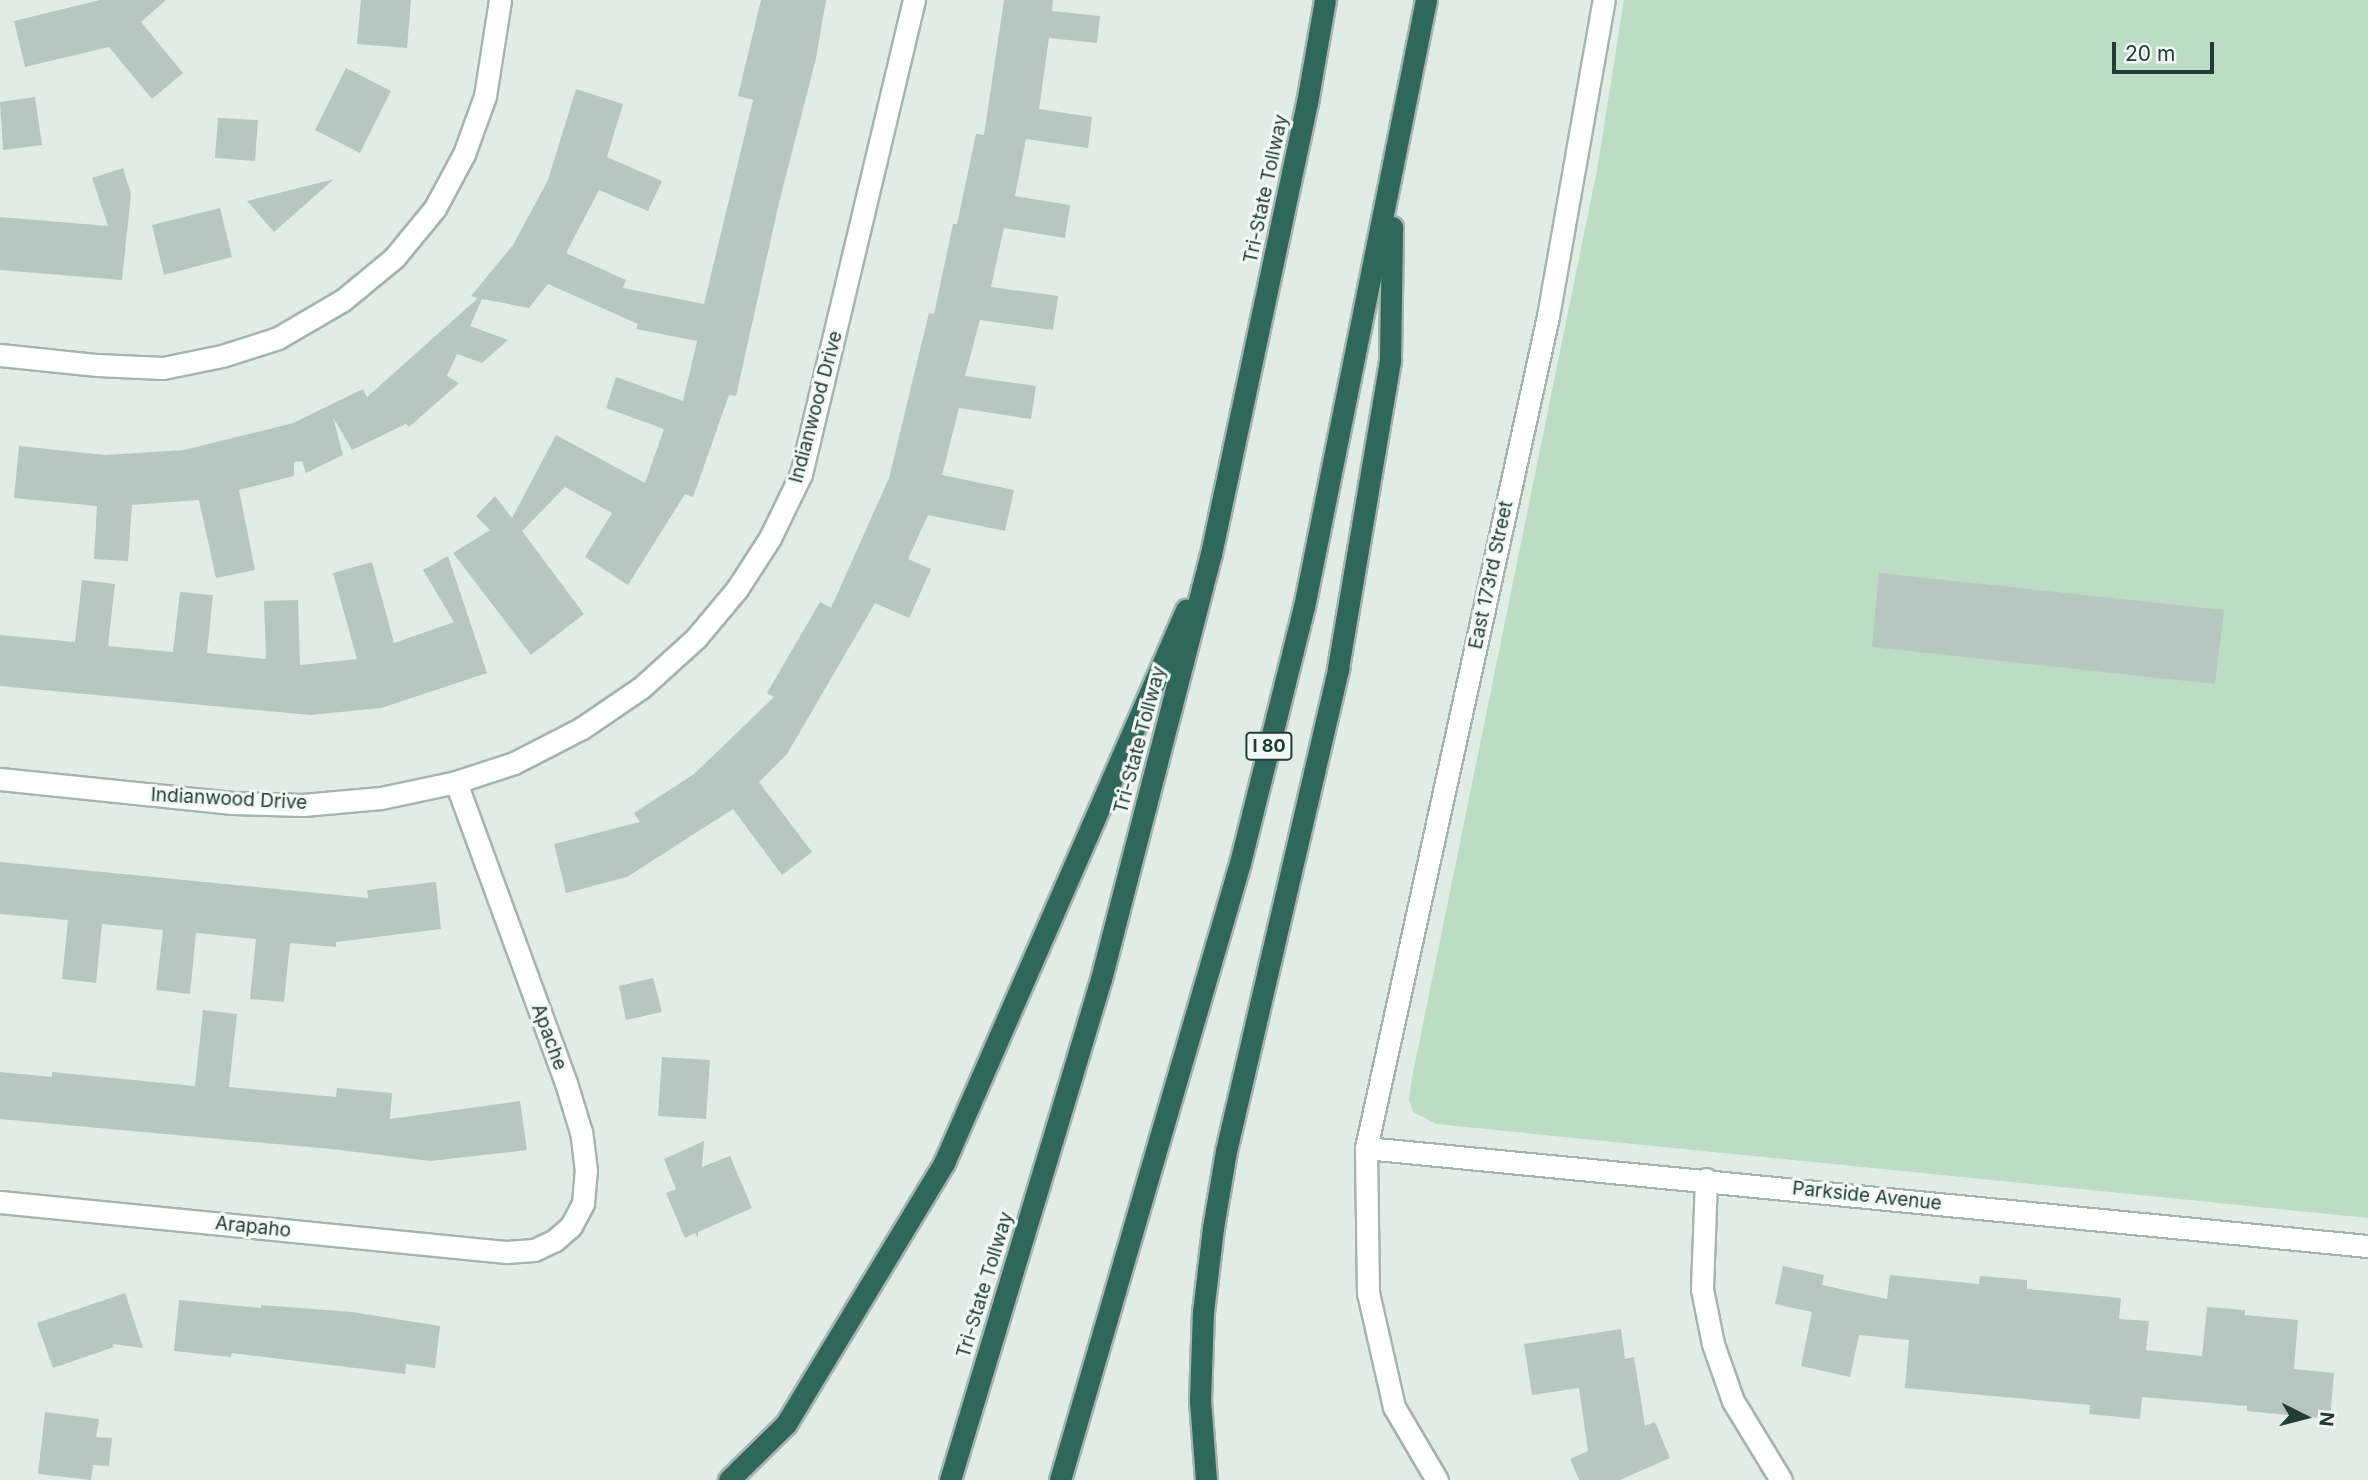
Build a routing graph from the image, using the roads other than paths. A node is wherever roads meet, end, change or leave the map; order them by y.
1 (500, 0) edge
2 (914, 0) edge
3 (1325, 0) edge
4 (1426, 0) edge
5 (1604, 0) edge
6 (1393, 175) junction
7 (0, 355) edge
8 (1211, 554) junction
9 (0, 779) edge
10 (456, 782) junction
11 (1366, 1148) junction
12 (1706, 1179) junction
13 (0, 1202) edge
14 (2368, 1246) edge
15 (506, 1252) joint
16 (729, 1480) edge
17 (950, 1480) edge
18 (1060, 1480) edge
19 (1206, 1480) edge
20 (1437, 1480) edge
21 (1781, 1480) edge

1 - 7 street
2 - 10 street, Indianwood Drive
3 - 8 highway, Tri-State Tollway
4 - 6 highway, I 80
5 - 11 street, East 173rd Street
6 - 18 highway, I 80
6 - 19 highway
8 - 16 highway
8 - 17 highway, Tri-State Tollway
9 - 10 street, Indianwood Drive
10 - 15 street, Apache
11 - 12 street, Parkside Avenue
11 - 20 street, East 173rd Street
12 - 14 street, Parkside Avenue
12 - 21 street
13 - 15 street, Arapaho

